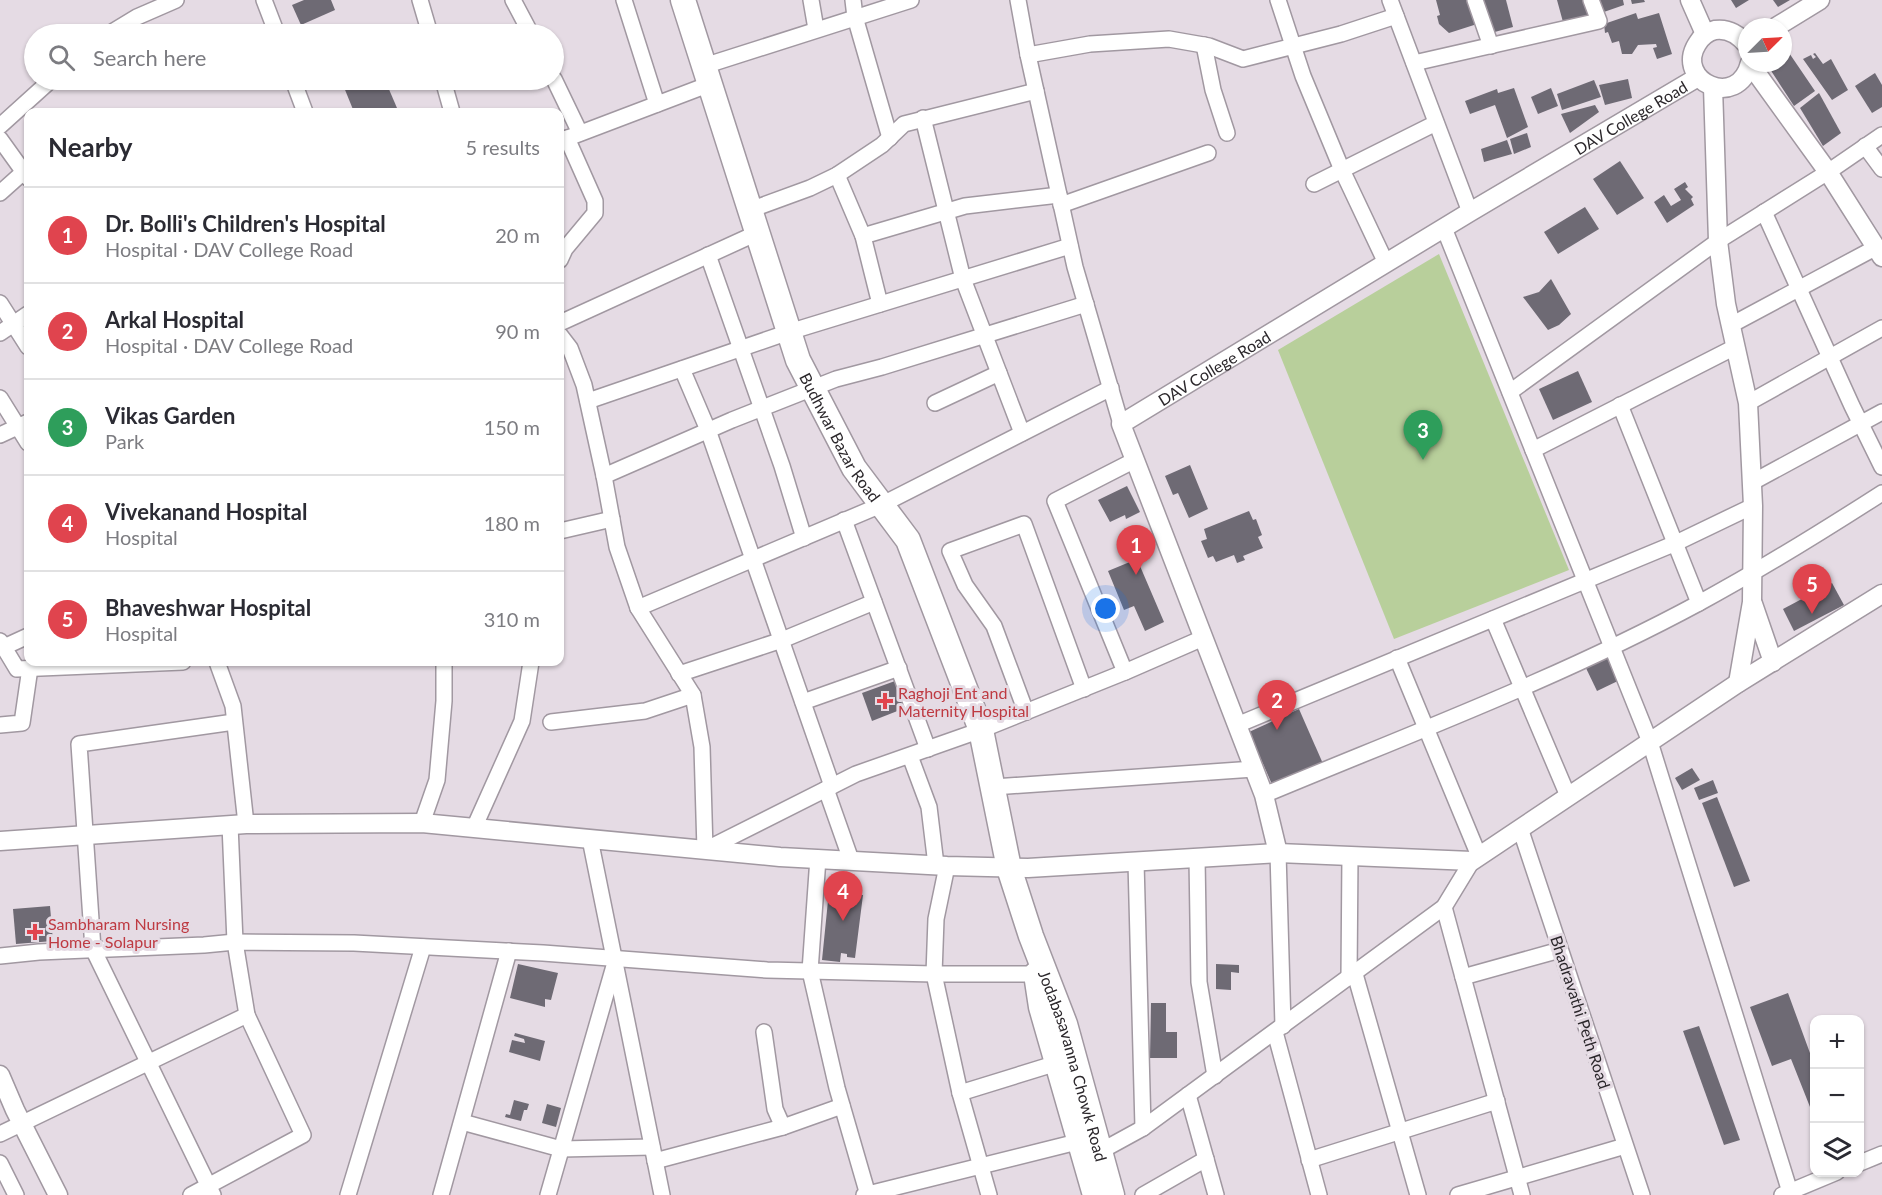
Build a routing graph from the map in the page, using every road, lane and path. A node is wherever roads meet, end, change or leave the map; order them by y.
1 (176, 0) edge
2 (264, 0) edge
3 (420, 0) edge
4 (513, 0) edge
5 (624, 0) edge
6 (683, 0) edge
7 (811, 0) edge
8 (853, 0) edge
9 (911, 0) edge
10 (1018, 0) edge
11 (1278, 0) edge
12 (1390, 0) edge
13 (1475, 0) edge
14 (1591, 0) edge
15 (1690, 0) edge
16 (1820, 0) edge
17 (1396, 16) junction
18 (855, 17) junction
19 (1791, 18) edge
20 (126, 24) edge
21 (273, 24) edge
22 (427, 24) edge
23 (526, 24) edge
24 (816, 30) junction
25 (1705, 34) junction
26 (1738, 37) edge
27 (1204, 45) junction
28 (1293, 46) junction
29 (1491, 46) junction
30 (1028, 55) junction
31 (1414, 63) junction
32 (1747, 72) edge
33 (1756, 72) edge
34 (707, 75) junction
35 (1698, 77) junction
36 (1713, 87) junction
37 (40, 90) edge
38 (297, 90) edge
39 (446, 90) edge
40 (557, 90) edge
41 (1036, 91) junction
42 (657, 104) junction
43 (304, 108) edge
44 (451, 108) edge
45 (561, 108) edge
46 (564, 118) edge
47 (923, 118) junction
48 (1436, 123) junction
49 (0, 126) edge
50 (1227, 133) dead end
51 (1882, 135) edge
52 (569, 137) edge
53 (890, 138) junction
54 (0, 139) edge
55 (1865, 146) junction
56 (1208, 153) dead end
57 (24, 169) edge
58 (1882, 169) edge
59 (1342, 170) junction
60 (1828, 172) junction
61 (24, 175) edge
62 (837, 175) junction
63 (1314, 184) dead end
64 (0, 193) edge
65 (1060, 200) junction
66 (750, 210) junction
67 (946, 212) junction
68 (1470, 212) junction
69 (1764, 212) junction
70 (1444, 228) junction
71 (757, 233) junction
72 (863, 236) junction
73 (1718, 241) junction
74 (1070, 246) junction
75 (564, 251) edge
76 (1878, 252) edge
77 (708, 255) junction
78 (1386, 263) junction
79 (963, 279) junction
80 (1799, 289) junction
81 (0, 303) edge
82 (880, 304) junction
83 (1086, 304) junction
84 (24, 316) edge
85 (564, 321) edge
86 (13, 323) junction
87 (1731, 325) junction
88 (1882, 328) edge
89 (789, 332) junction
90 (0, 333) edge
91 (984, 335) junction
92 (564, 340) edge
93 (24, 341) edge
94 (1735, 347) junction
95 (740, 349) junction
96 (1830, 357) junction
97 (682, 369) junction
98 (999, 373) junction
99 (1111, 388) junction
100 (813, 389) junction
101 (1509, 392) junction
102 (0, 398) edge
103 (588, 401) junction
104 (935, 403) dead end
105 (1748, 403) junction
106 (1620, 405) junction
107 (761, 409) junction
108 (1882, 412) edge
109 (23, 424) edge
110 (1121, 424) junction
111 (1861, 425) junction
112 (708, 430) junction
113 (1022, 433) junction
114 (0, 435) edge
115 (1533, 450) junction
116 (1135, 460) junction
117 (1882, 467) edge
118 (604, 476) junction
119 (1751, 483) junction
120 (1882, 493) edge
121 (881, 505) junction
122 (1753, 506) junction
123 (612, 519) junction
124 (844, 520) junction
125 (564, 530) edge
126 (804, 538) junction
127 (1676, 543) junction
128 (753, 559) junction
129 (1753, 572) junction
130 (1585, 580) junction
131 (1882, 594) edge
132 (874, 602) junction
133 (1752, 602) junction
134 (1699, 603) junction
135 (638, 608) junction
136 (1493, 618) junction
137 (24, 637) edge
138 (1203, 638) junction
139 (782, 640) junction
140 (2, 644) edge
141 (1611, 647) junction
142 (1397, 658) junction
143 (1773, 662) junction
144 (81, 666) edge
145 (218, 666) edge
146 (444, 666) edge
147 (530, 666) edge
148 (30, 668) junction
149 (899, 668) junction
150 (1125, 672) junction
151 (679, 674) junction
152 (1738, 683) junction
153 (1522, 688) junction
154 (1084, 689) junction
155 (693, 695) junction
156 (803, 702) junction
157 (1026, 712) junction
158 (234, 722) junction
159 (551, 722) dead end
160 (0, 725) edge
161 (1237, 725) junction
162 (1426, 728) junction
163 (981, 730) junction
164 (1650, 742) junction
165 (928, 749) junction
166 (910, 756) junction
167 (1254, 769) junction
168 (994, 787) junction
169 (829, 788) junction
170 (1264, 795) junction
171 (1568, 796) junction
172 (422, 823) junction
173 (238, 824) junction
174 (474, 828) junction
175 (1520, 828) junction
176 (86, 835) junction
177 (590, 839) junction
178 (0, 841) edge
179 (705, 850) junction
180 (1278, 853) junction
181 (1350, 855) junction
182 (818, 858) junction
183 (1197, 858) junction
184 (1476, 858) junction
185 (851, 860) junction
186 (1136, 862) junction
187 (942, 865) junction
188 (1009, 868) junction
189 (1444, 907) junction
190 (1031, 936) junction
191 (235, 942) junction
192 (423, 947) junction
193 (93, 949) junction
194 (1560, 950) junction
195 (509, 951) junction
196 (0, 956) edge
197 (614, 961) junction
198 (810, 971) junction
199 (934, 974) junction
200 (1036, 974) junction
201 (1352, 976) junction
202 (1463, 977) junction
203 (247, 1015) junction
204 (1279, 1029) junction
205 (764, 1032) dead end
206 (148, 1062) junction
207 (1057, 1063) junction
208 (0, 1075) edge
209 (1215, 1076) junction
210 (960, 1094) junction
211 (1188, 1095) junction
212 (1497, 1101) junction
213 (842, 1107) junction
214 (462, 1122) junction
215 (22, 1123) junction
216 (783, 1127) junction
217 (1143, 1128) junction
218 (1400, 1131) junction
219 (0, 1134) edge
220 (1091, 1146) junction
221 (1625, 1146) junction
222 (561, 1149) junction
223 (653, 1154) junction
224 (1882, 1154) edge
225 (1206, 1159) junction
226 (1309, 1160) junction
227 (1864, 1162) edge
228 (0, 1163) edge
229 (980, 1165) junction
230 (1827, 1177) edge
231 (1518, 1178) junction
232 (211, 1190) edge
233 (1786, 1193) edge
234 (16, 1195) edge
235 (58, 1195) edge
236 (191, 1195) edge
237 (348, 1195) edge
238 (441, 1195) edge
239 (548, 1195) edge
240 (662, 1195) edge
241 (867, 1195) edge
242 (989, 1195) edge
243 (1095, 1195) edge
244 (1112, 1195) edge
245 (1143, 1195) edge
246 (1216, 1195) edge
247 (1319, 1195) edge
248 (1419, 1195) edge
249 (1458, 1195) edge
250 (1522, 1195) edge
251 (1642, 1195) edge

1 - 20 street
2 - 21 street
3 - 22 street
4 - 23 street
5 - 42 street
6 - 34 highway, Budhwar Bazar Road
7 - 24 street
8 - 18 street
9 - 18 street
10 - 30 street
11 - 28 street
12 - 17 street
13 - 29 street
14 - 29 street
15 - 25 street
16 - 19 street
17 - 28 street
17 - 31 street
18 - 24 street
18 - 53 street
24 - 34 street
25 - 26 street
25 - 35 street
27 - 28 street
27 - 30 street
27 - 50 street
28 - 59 street
29 - 31 street
30 - 41 street
31 - 48 street
32 - 36 street
33 - 60 street
34 - 42 street
34 - 66 highway, Budhwar Bazar Road
35 - 36 street
35 - 68 street, DAV College Road
36 - 73 street
37 - 49 street
38 - 43 street
39 - 44 street
40 - 45 street
41 - 47 street
41 - 65 street
42 - 52 street
46 - 52 street
47 - 53 street
47 - 67 street
48 - 59 street
48 - 68 street
51 - 55 street
52 - 75 street
53 - 62 street
54 - 57 street
55 - 58 street
55 - 60 street
56 - 65 street
59 - 63 street
59 - 78 street
60 - 69 street
60 - 76 street
61 - 64 street
62 - 66 street
62 - 72 street
65 - 67 street
65 - 74 street
66 - 71 highway, Budhwar Bazar Road
67 - 72 street
67 - 79 street
68 - 70 street, DAV College Road
69 - 73 street
69 - 80 street
70 - 78 street, DAV College Road
70 - 101 street
71 - 77 street
71 - 89 highway, Budhwar Bazar Road
72 - 82 street
73 - 87 street
73 - 101 street
74 - 79 street
74 - 83 street
76 - 80 street
77 - 85 street
77 - 95 street
78 - 110 street, DAV College Road
79 - 82 street
79 - 91 street
80 - 87 street
80 - 96 street
81 - 86 street
82 - 89 street
83 - 91 street
83 - 99 street
84 - 86 street
86 - 90 street
86 - 93 street
87 - 94 street
88 - 96 street
89 - 95 street
89 - 100 highway, Budhwar Bazar Road
91 - 98 street
91 - 100 street
92 - 103 street
94 - 105 street
94 - 106 street
95 - 97 street
95 - 107 street
96 - 105 street
96 - 111 street
97 - 103 street
97 - 112 street
98 - 104 street
98 - 113 street
99 - 110 street
99 - 113 street
100 - 107 street
100 - 121 highway, Budhwar Bazar Road
101 - 115 street
102 - 109 street
103 - 118 street
105 - 119 street
106 - 115 street
106 - 127 street
107 - 112 street
107 - 126 street
108 - 111 street
109 - 114 street
110 - 116 street
111 - 117 street
111 - 119 street
112 - 118 street
112 - 128 street
113 - 121 street
115 - 130 street
116 - 138 street
116 - 150 street
118 - 123 street
119 - 122 street
120 - 129 street
121 - 124 street
121 - 163 highway, Budhwar Bazar Road
122 - 127 street
122 - 129 street
123 - 125 street
123 - 135 street
124 - 126 street
124 - 132 street
126 - 128 street
127 - 130 street
127 - 134 street
128 - 135 street
128 - 139 street
129 - 133 street
129 - 134 street
130 - 136 street
130 - 141 street
131 - 143 street
132 - 139 street
132 - 149 street
133 - 143 street
133 - 152 street
134 - 141 street
135 - 151 street
136 - 142 street
136 - 153 street
137 - 140 street
138 - 150 street
138 - 161 street
139 - 151 street
139 - 156 street
140 - 148 street
141 - 153 street
141 - 164 street
142 - 161 street
142 - 162 street
143 - 152 street
144 - 148 street
145 - 158 street
146 - 172 street
147 - 174 street
148 - 160 street
149 - 156 street
149 - 165 street
150 - 154 street
151 - 155 street
152 - 164 street
153 - 162 street
153 - 171 street
154 - 157 street
154 - 157 street
155 - 159 street
155 - 179 street
156 - 169 street
157 - 163 street
158 - 173 street
158 - 176 street
161 - 167 street
162 - 170 street
162 - 184 street
163 - 165 street
163 - 168 highway, Budhwar Bazar Road
164 - 171 street
164 - 233 street
165 - 166 street
166 - 169 street
166 - 187 street
167 - 168 street
167 - 170 street
168 - 188 highway, Budhwar Bazar Road
169 - 179 street
169 - 185 street
170 - 180 street
171 - 175 street
172 - 173 street
172 - 174 street
173 - 176 street
173 - 191 street
174 - 177 street
175 - 184 street
175 - 194 street, Bhadravathi Peth Road
176 - 178 street
176 - 193 street
177 - 179 street
177 - 197 street
179 - 182 street
180 - 181 street
180 - 183 street
180 - 204 street
181 - 184 street
181 - 201 street
182 - 185 street
182 - 198 street
183 - 186 street
183 - 209 street
184 - 189 street
185 - 187 street
186 - 188 street
186 - 217 street
187 - 188 street
187 - 199 street
188 - 190 highway, Jodabasavanna Chowk Road
189 - 201 street
189 - 202 street
190 - 200 highway, Jodabasavanna Chowk Road
190 - 220 highway, Jodabasavanna Chowk Road
191 - 192 street
191 - 193 street
191 - 203 street
192 - 195 street
192 - 237 street
193 - 196 street
193 - 206 street
194 - 202 street
194 - 221 street, Bhadravathi Peth Road
195 - 197 street
195 - 214 street
197 - 198 street
197 - 222 street
197 - 223 street
198 - 199 street
198 - 213 street
199 - 200 street
199 - 210 street
200 - 207 highway, Jodabasavanna Chowk Road
201 - 204 street
201 - 218 street
202 - 212 street
203 - 206 street
203 - 232 street
204 - 209 street
204 - 226 street
205 - 216 street
206 - 215 street
206 - 232 street
207 - 210 street
207 - 220 highway, Jodabasavanna Chowk Road
208 - 215 street
209 - 211 street
210 - 229 street
211 - 217 street
211 - 225 street
212 - 218 street
212 - 231 street
213 - 216 street
213 - 241 street
214 - 222 street
214 - 238 street
215 - 219 street
215 - 235 street
216 - 223 street
217 - 220 street
218 - 226 street
218 - 248 street
220 - 229 street
220 - 243 highway, Jodabasavanna Chowk Road
220 - 244 highway, Jodabasavanna Chowk Road
221 - 231 street
221 - 251 street, Bhadravathi Peth Road
222 - 223 street
222 - 239 street
223 - 240 street
224 - 227 street
225 - 245 street
225 - 246 street
226 - 247 street
228 - 234 street
229 - 241 street
229 - 242 street
230 - 233 street
231 - 249 street
231 - 250 street
232 - 236 street

